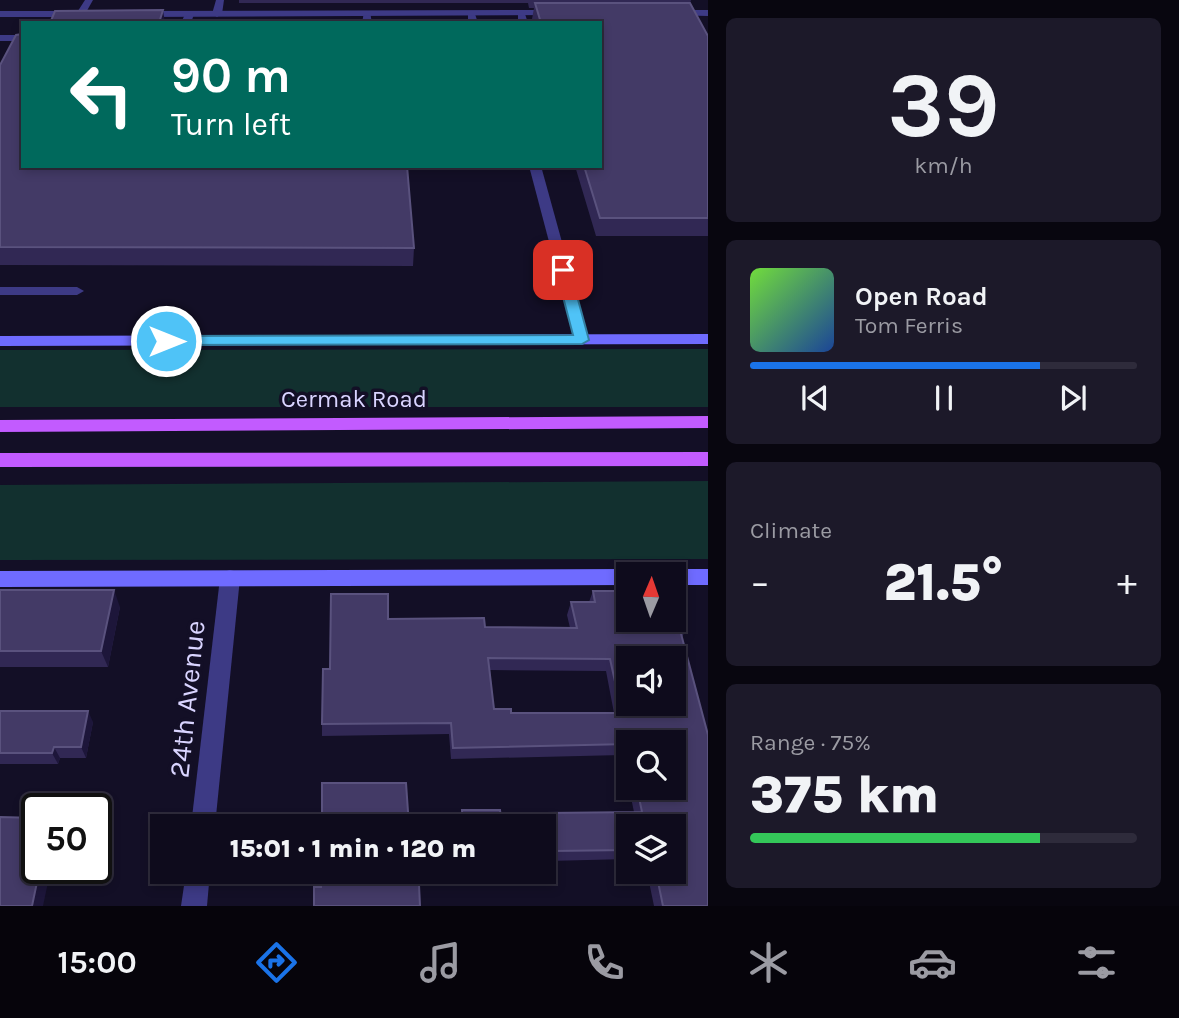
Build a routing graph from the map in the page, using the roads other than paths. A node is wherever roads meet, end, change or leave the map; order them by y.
1 (89, 0) edge
2 (220, 0) edge
3 (561, 13) edge
4 (655, 13) edge
5 (708, 13) edge
6 (0, 14) edge
7 (81, 14) junction
8 (95, 14) edge
9 (135, 14) edge
10 (216, 14) junction
11 (187, 18) edge
12 (243, 18) edge
13 (367, 18) edge
14 (472, 18) edge
15 (522, 18) edge
16 (0, 38) edge
17 (21, 38) edge
18 (537, 168) edge
19 (0, 291) edge
20 (77, 291) dead end
21 (708, 339) edge
22 (582, 340) junction
23 (0, 341) edge
24 (708, 422) edge
25 (0, 426) edge
26 (708, 459) edge
27 (0, 460) edge
28 (616, 577) edge
29 (686, 577) edge
30 (708, 577) edge
31 (230, 578) junction
32 (0, 579) edge
33 (204, 814) edge
34 (197, 884) edge
35 (194, 906) edge

1 - 7 lane
2 - 10 lane
3 - 15 street
4 - 5 street
6 - 7 street
7 - 8 street
9 - 11 street
10 - 11 street
10 - 12 street
12 - 13 street
13 - 14 street
14 - 15 street
16 - 17 lane
18 - 22 lane
19 - 20 lane
21 - 22 main road
22 - 23 main road
24 - 25 main road, Cermak Road
26 - 27 main road
28 - 31 main road
29 - 30 main road
31 - 32 main road
31 - 33 street, 24th Avenue
34 - 35 street

